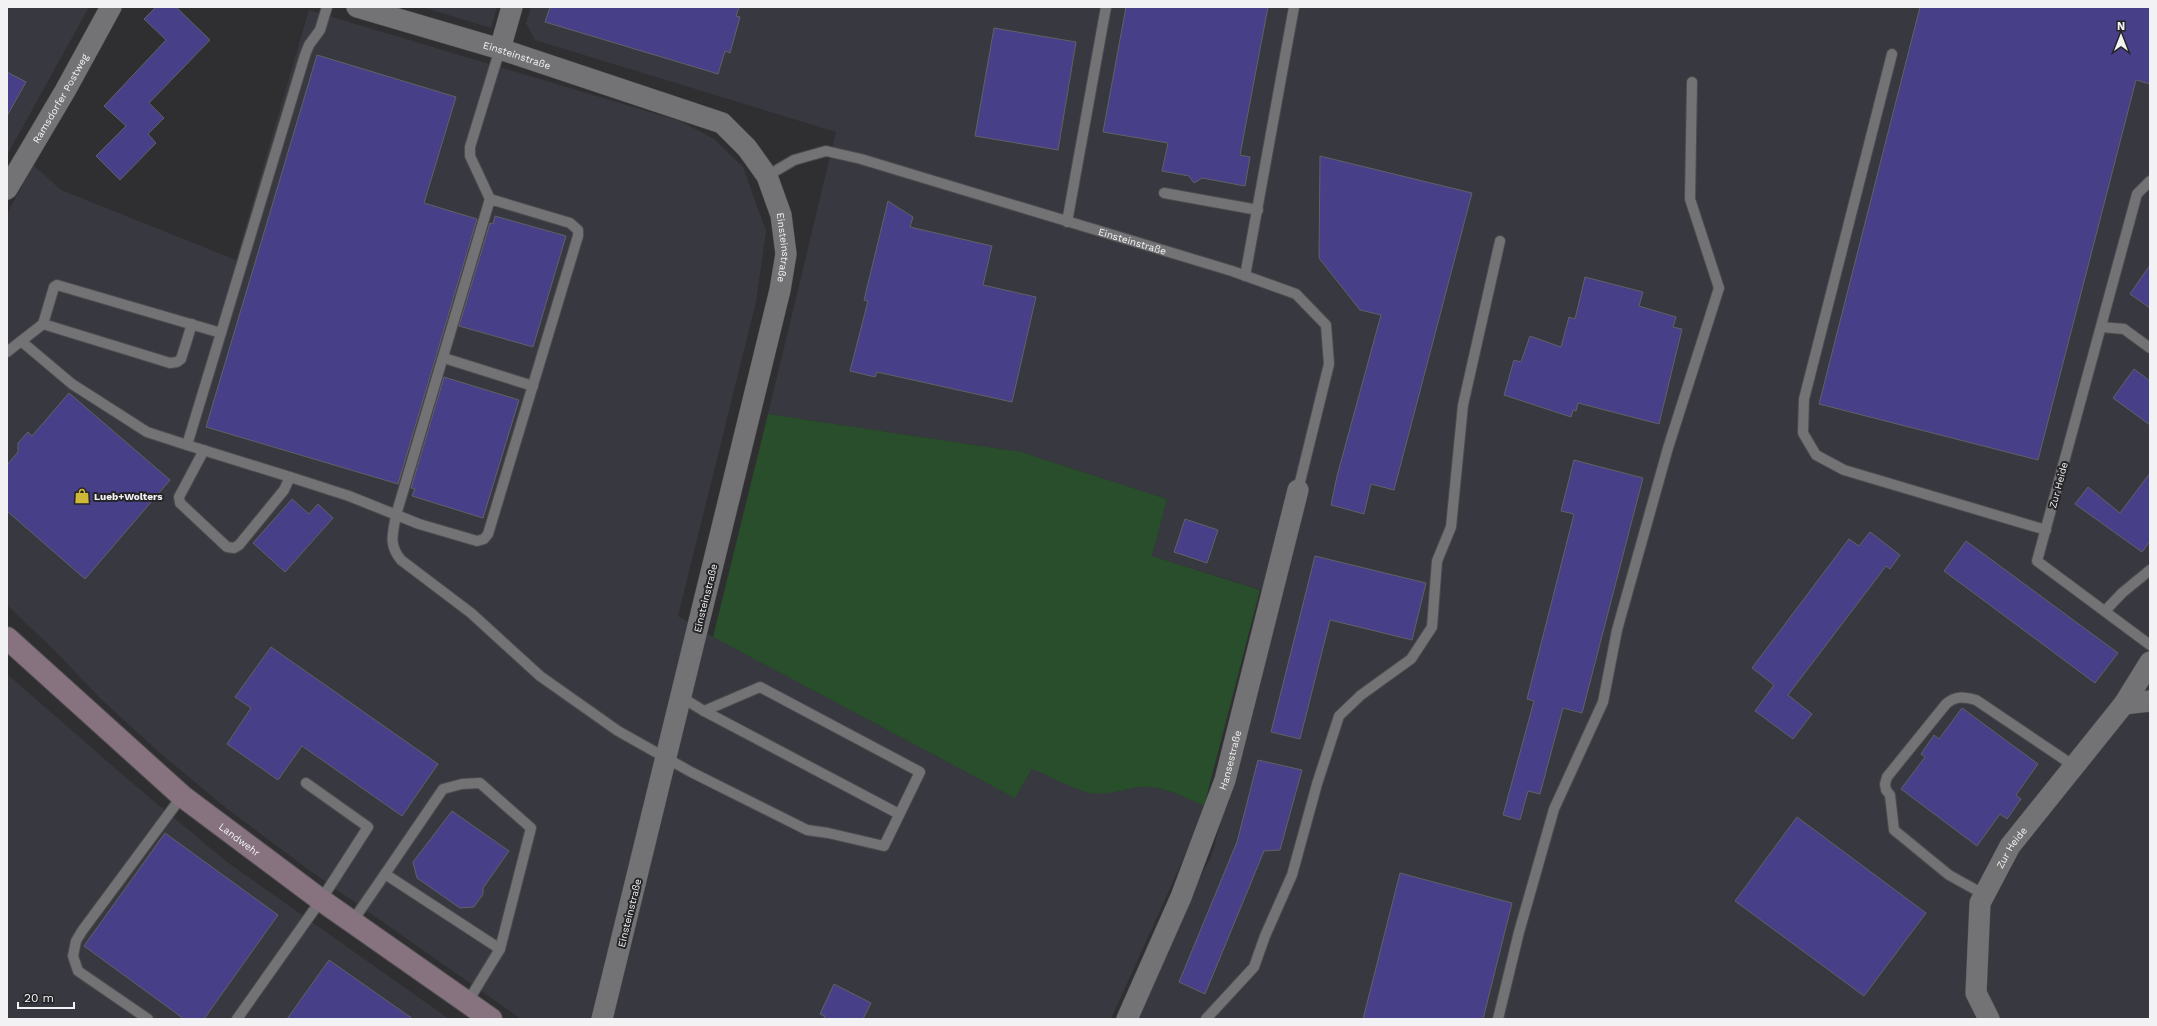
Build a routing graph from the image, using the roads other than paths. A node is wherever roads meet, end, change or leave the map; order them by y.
1 (111, 7) edge
2 (327, 7) edge
3 (357, 7) edge
4 (512, 7) edge
5 (1106, 7) edge
6 (1294, 7) edge
7 (500, 49) junction
8 (1892, 54) dead end
9 (1692, 82) dead end
10 (768, 176) junction
11 (2150, 181) edge
12 (7, 189) edge
13 (1164, 193) dead end
14 (490, 199) junction
15 (1258, 210) junction
16 (1067, 222) junction
17 (1500, 241) dead end
18 (1245, 276) junction
19 (43, 324) junction
20 (192, 324) junction
21 (2101, 327) junction
22 (221, 333) junction
23 (21, 341) junction
24 (2150, 348) edge
25 (7, 352) edge
26 (444, 358) junction
27 (533, 386) junction
28 (188, 445) junction
29 (204, 450) junction
30 (290, 477) junction
31 (1298, 490) joint
32 (396, 515) junction
33 (2046, 530) junction
34 (2150, 570) edge
35 (2105, 611) junction
36 (7, 638) edge
37 (2150, 645) edge
38 (2150, 662) edge
39 (681, 697) junction
40 (2150, 701) edge
41 (2124, 704) junction
42 (704, 712) junction
43 (666, 759) junction
44 (2074, 766) junction
45 (306, 783) dead end
46 (182, 796) junction
47 (900, 814) junction
48 (385, 874) junction
49 (1985, 894) junction
50 (321, 900) junction
51 (352, 922) junction
52 (500, 949) junction
53 (467, 1003) junction
54 (148, 1019) edge
55 (237, 1019) edge
56 (491, 1019) edge
57 (602, 1019) edge
58 (1127, 1019) edge
59 (1206, 1019) edge
60 (1498, 1019) edge
61 (1988, 1019) edge

1 - 12 street, Ramsdorfer Postweg
2 - 22 lane
3 - 7 street, Einsteinstraße
4 - 7 street
5 - 16 lane
6 - 15 lane
7 - 10 street, Einsteinstraße
7 - 14 lane
8 - 33 lane
9 - 60 lane
10 - 16 lane, Einsteinstraße
10 - 39 street, Einsteinstraße
11 - 21 lane, Zur Heide
13 - 15 lane
14 - 26 lane
14 - 27 lane
15 - 18 lane
16 - 18 lane, Einsteinstraße
17 - 59 lane
18 - 31 lane, Einsteinstraße
19 - 20 lane
19 - 20 lane
19 - 23 lane
20 - 22 lane
21 - 24 lane
21 - 33 lane, Zur Heide
22 - 28 lane
23 - 25 lane
23 - 28 lane
26 - 27 lane
26 - 32 lane
27 - 32 lane
28 - 29 lane
29 - 30 lane
29 - 30 lane
30 - 32 lane
31 - 58 street, Hansestraße
32 - 43 lane
33 - 35 lane, Zur Heide
34 - 35 lane
35 - 37 lane, Zur Heide
36 - 46 main road, Landwehr
38 - 41 street, Zur Heide
39 - 42 lane
39 - 43 street, Einsteinstraße
40 - 41 street
41 - 44 street, Zur Heide
42 - 47 lane
42 - 47 lane
43 - 47 lane
43 - 57 street, Einsteinstraße
44 - 49 street, Zur Heide
44 - 49 lane
45 - 50 lane
46 - 50 main road, Landwehr
46 - 54 lane
48 - 51 lane
48 - 52 lane
48 - 52 lane
49 - 61 street, Zur Heide
50 - 51 main road, Landwehr
50 - 55 lane
51 - 53 main road, Landwehr
52 - 53 lane
53 - 56 main road, Landwehr

